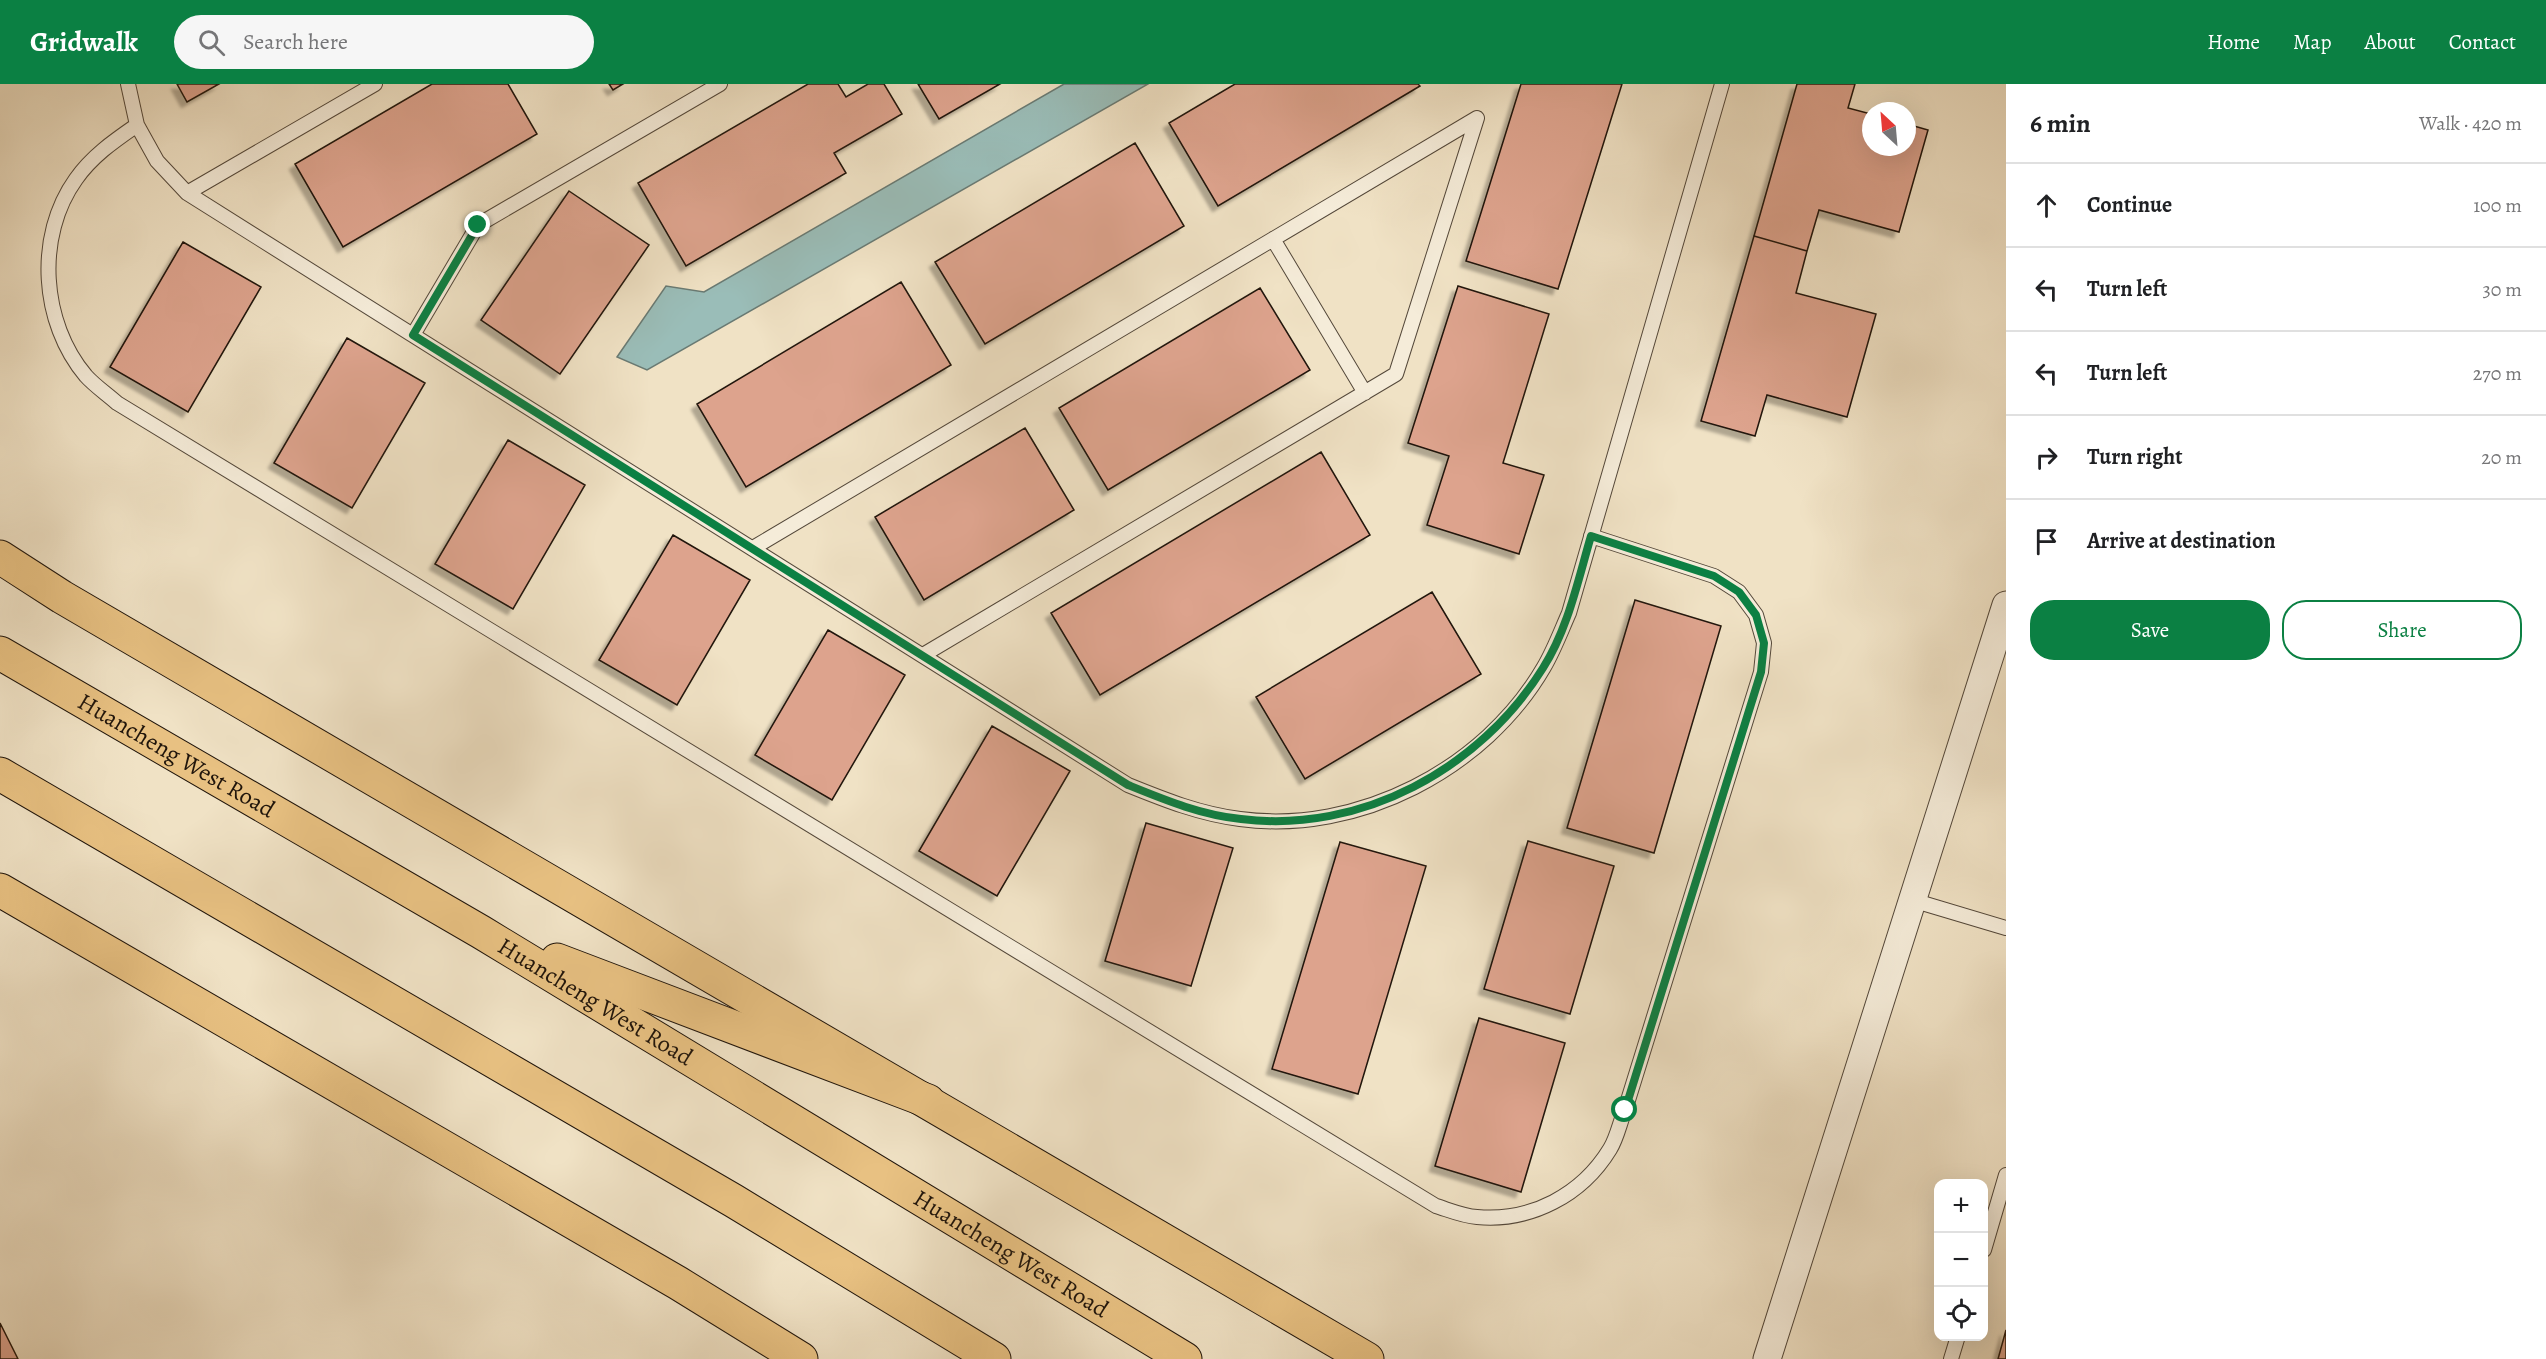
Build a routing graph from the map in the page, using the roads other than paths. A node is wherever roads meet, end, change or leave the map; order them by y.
1 (128, 84) edge
2 (375, 84) edge
3 (720, 84) edge
4 (1722, 84) edge
5 (137, 125) junction
6 (187, 193) junction
7 (1272, 239) junction
8 (413, 335) junction
9 (1365, 393) junction
10 (1591, 536) junction
11 (753, 548) junction
12 (0, 557) edge
13 (2006, 605) edge
14 (0, 653) edge
15 (923, 655) junction
16 (0, 774) edge
17 (0, 890) edge
18 (1912, 900) junction
19 (2006, 927) edge
20 (481, 932) junction
21 (928, 1101) junction
22 (2006, 1175) edge
23 (1988, 1234) edge
24 (1956, 1341) edge
25 (801, 1359) edge
26 (994, 1359) edge
27 (1185, 1359) edge
28 (1366, 1359) edge
29 (1767, 1359) edge
30 (1951, 1359) edge

1 - 5 lane
2 - 6 lane
3 - 8 lane
4 - 10 lane
5 - 6 lane
5 - 10 lane
6 - 8 lane
7 - 9 lane
7 - 9 lane
7 - 11 lane
8 - 11 lane
9 - 15 lane
10 - 15 lane
11 - 15 lane
12 - 21 main road
13 - 18 street
14 - 20 main road, Huancheng West Road
16 - 26 main road
17 - 25 main road
18 - 19 lane
18 - 29 street
20 - 21 main road
20 - 27 main road, Huancheng West Road
21 - 28 main road
22 - 23 lane
24 - 30 lane

